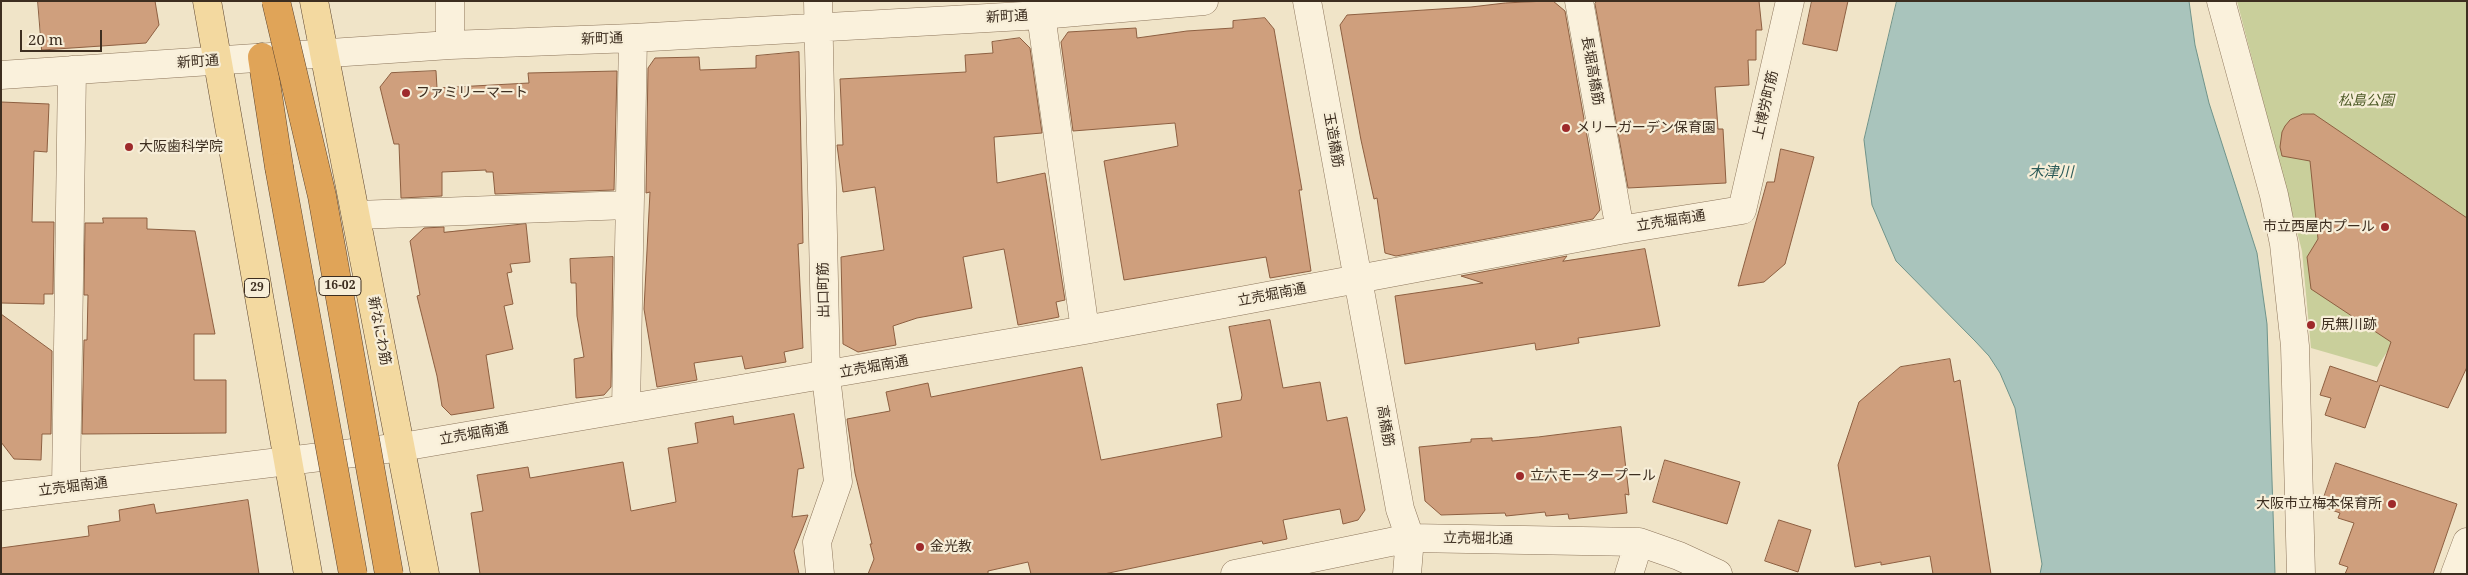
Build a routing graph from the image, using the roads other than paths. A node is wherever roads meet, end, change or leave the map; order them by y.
1 (207, 1) edge
2 (276, 1) edge
3 (314, 1) edge
4 (450, 1) edge
5 (1204, 1) edge
6 (1307, 1) edge
7 (1579, 1) edge
8 (1790, 1) edge
9 (2221, 1) edge
10 (1105, 5) edge
11 (818, 14) edge
12 (1041, 15) junction
13 (632, 38) junction
14 (450, 45) junction
15 (324, 53) junction
16 (262, 57) junction
17 (218, 61) junction
18 (72, 70) junction
19 (1, 75) edge
20 (628, 205) junction
21 (1742, 210) joint
22 (357, 215) junction
23 (1620, 230) junction
24 (1358, 278) junction
25 (1085, 330) junction
26 (826, 376) junction
27 (626, 408) junction
28 (402, 446) junction
29 (287, 460) junction
30 (66, 487) junction
31 (1, 496) edge
32 (1410, 538) junction
33 (1639, 542) junction
34 (2467, 542) edge
35 (308, 574) edge
36 (353, 574) edge
37 (389, 574) edge
38 (425, 574) edge
39 (820, 574) edge
40 (1235, 574) edge
41 (1406, 574) edge
42 (1629, 574) edge
43 (1718, 574) edge
44 (2300, 574) edge
45 (2455, 574) edge

1 - 17 main road, 29
2 - 37 highway, 16-02, bridge
3 - 15 main road, 新なにわ筋
4 - 14 street
5 - 10 street, 新町通
6 - 24 street, 玉造橋筋
7 - 23 street, 長堀高橋筋
8 - 21 street, 上博労町筋
9 - 44 street
10 - 12 street, 新町通
11 - 12 street, 新町通
11 - 13 street, 新町通
11 - 26 street, 出口町筋
12 - 25 street
13 - 14 street, 新町通
13 - 20 street
14 - 15 street, 新町通
15 - 16 street, 新町通
15 - 22 main road, 新なにわ筋
16 - 17 street, 新町通
16 - 36 highway, 16-02, bridge
17 - 18 street, 新町通
17 - 29 main road, 29
18 - 19 street, 新町通
18 - 30 street
20 - 22 street
20 - 27 street
21 - 23 street, 立売堀南通
22 - 28 main road, 新なにわ筋
23 - 24 street, 立売堀南通
24 - 25 street, 立売堀南通
24 - 32 street, 高橋筋
25 - 26 street, 立売堀南通
26 - 27 street, 立売堀南通
26 - 39 street, 出口町筋
27 - 28 street, 立売堀南通
28 - 29 street, 立売堀南通
28 - 38 main road, 新なにわ筋
29 - 30 street, 立売堀南通
29 - 35 main road, 29
30 - 31 street, 立売堀南通
32 - 33 street, 立売堀北通
32 - 40 street, 立売堀北通
32 - 41 street, 高橋筋
33 - 42 street
33 - 43 street, 立売堀北通
34 - 45 street

